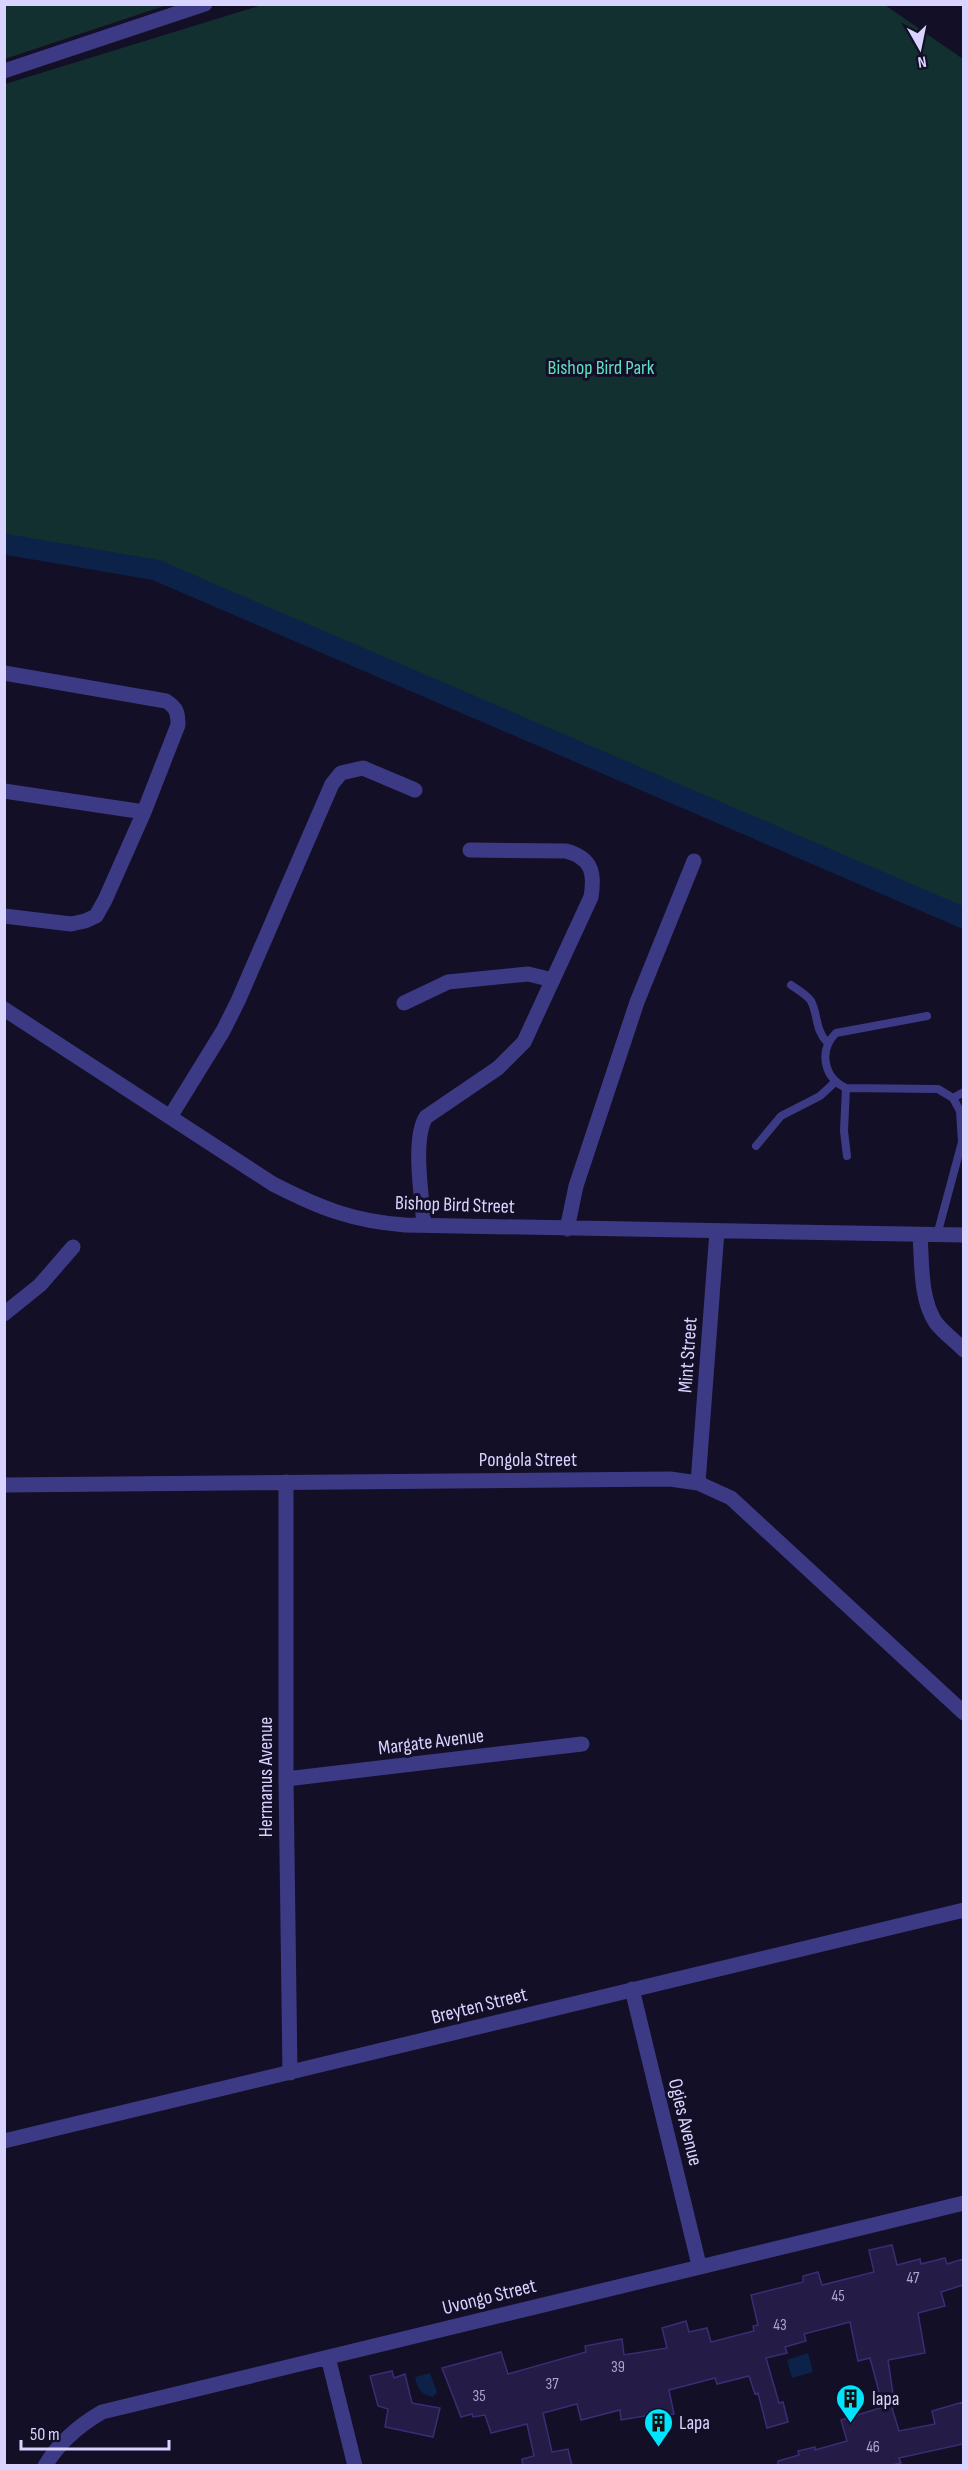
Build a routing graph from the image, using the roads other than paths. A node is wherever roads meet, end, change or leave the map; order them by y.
1 (199, 6) edge
2 (4, 71) edge
3 (4, 673) edge
4 (415, 790) dead end
5 (4, 791) edge
6 (144, 812) junction
7 (470, 849) dead end
8 (694, 861) dead end
9 (4, 916) edge
10 (553, 980) junction
11 (792, 985) dead end
12 (405, 1002) dead end
13 (4, 1009) edge
14 (927, 1016) dead end
15 (827, 1042) junction
16 (834, 1083) junction
17 (846, 1088) junction
18 (963, 1092) edge
19 (953, 1098) junction
20 (170, 1117) junction
21 (756, 1146) dead end
22 (847, 1156) dead end
23 (424, 1225) junction
24 (567, 1229) junction
25 (717, 1231) junction
26 (920, 1235) junction
27 (937, 1235) junction
28 (963, 1235) edge
29 (73, 1247) dead end
30 (4, 1314) edge
31 (963, 1350) edge
32 (286, 1482) junction
33 (698, 1483) junction
34 (4, 1485) edge
35 (963, 1713) edge
36 (582, 1744) dead end
37 (286, 1779) junction
38 (963, 1910) edge
39 (632, 1989) junction
40 (290, 2073) junction
41 (4, 2142) edge
42 (963, 2203) edge
43 (699, 2265) junction
44 (328, 2356) junction
45 (45, 2466) edge
46 (355, 2466) edge

1 - 2 street
3 - 6 street
4 - 20 street
5 - 6 street
6 - 9 street
7 - 10 street
8 - 24 street
10 - 12 street
10 - 23 street
11 - 15 lane
13 - 20 street, Bishop Bird Street
14 - 15 lane
15 - 16 lane
16 - 17 lane
16 - 21 lane
17 - 19 lane
17 - 22 lane
18 - 19 lane
19 - 27 lane
20 - 23 street, Bishop Bird Street
23 - 24 street, Bishop Bird Street
24 - 25 street, Bishop Bird Street
25 - 26 street, Bishop Bird Street
25 - 33 street, Mint Street
26 - 27 street, Bishop Bird Street
26 - 31 street
27 - 28 street, Bishop Bird Street
29 - 30 street
32 - 33 street, Pongola Street
32 - 34 street, Pongola Street
32 - 37 street, Hermanus Avenue
33 - 35 street, Pongola Street
36 - 37 street, Margate Avenue
37 - 40 street, Hermanus Avenue
38 - 39 street, Breyten Street
39 - 40 street, Breyten Street
39 - 43 street, Ogies Avenue
40 - 41 street, Breyten Street
42 - 43 street, Uvongo Street
43 - 44 street, Uvongo Street
44 - 45 street, Uvongo Street
44 - 46 street

